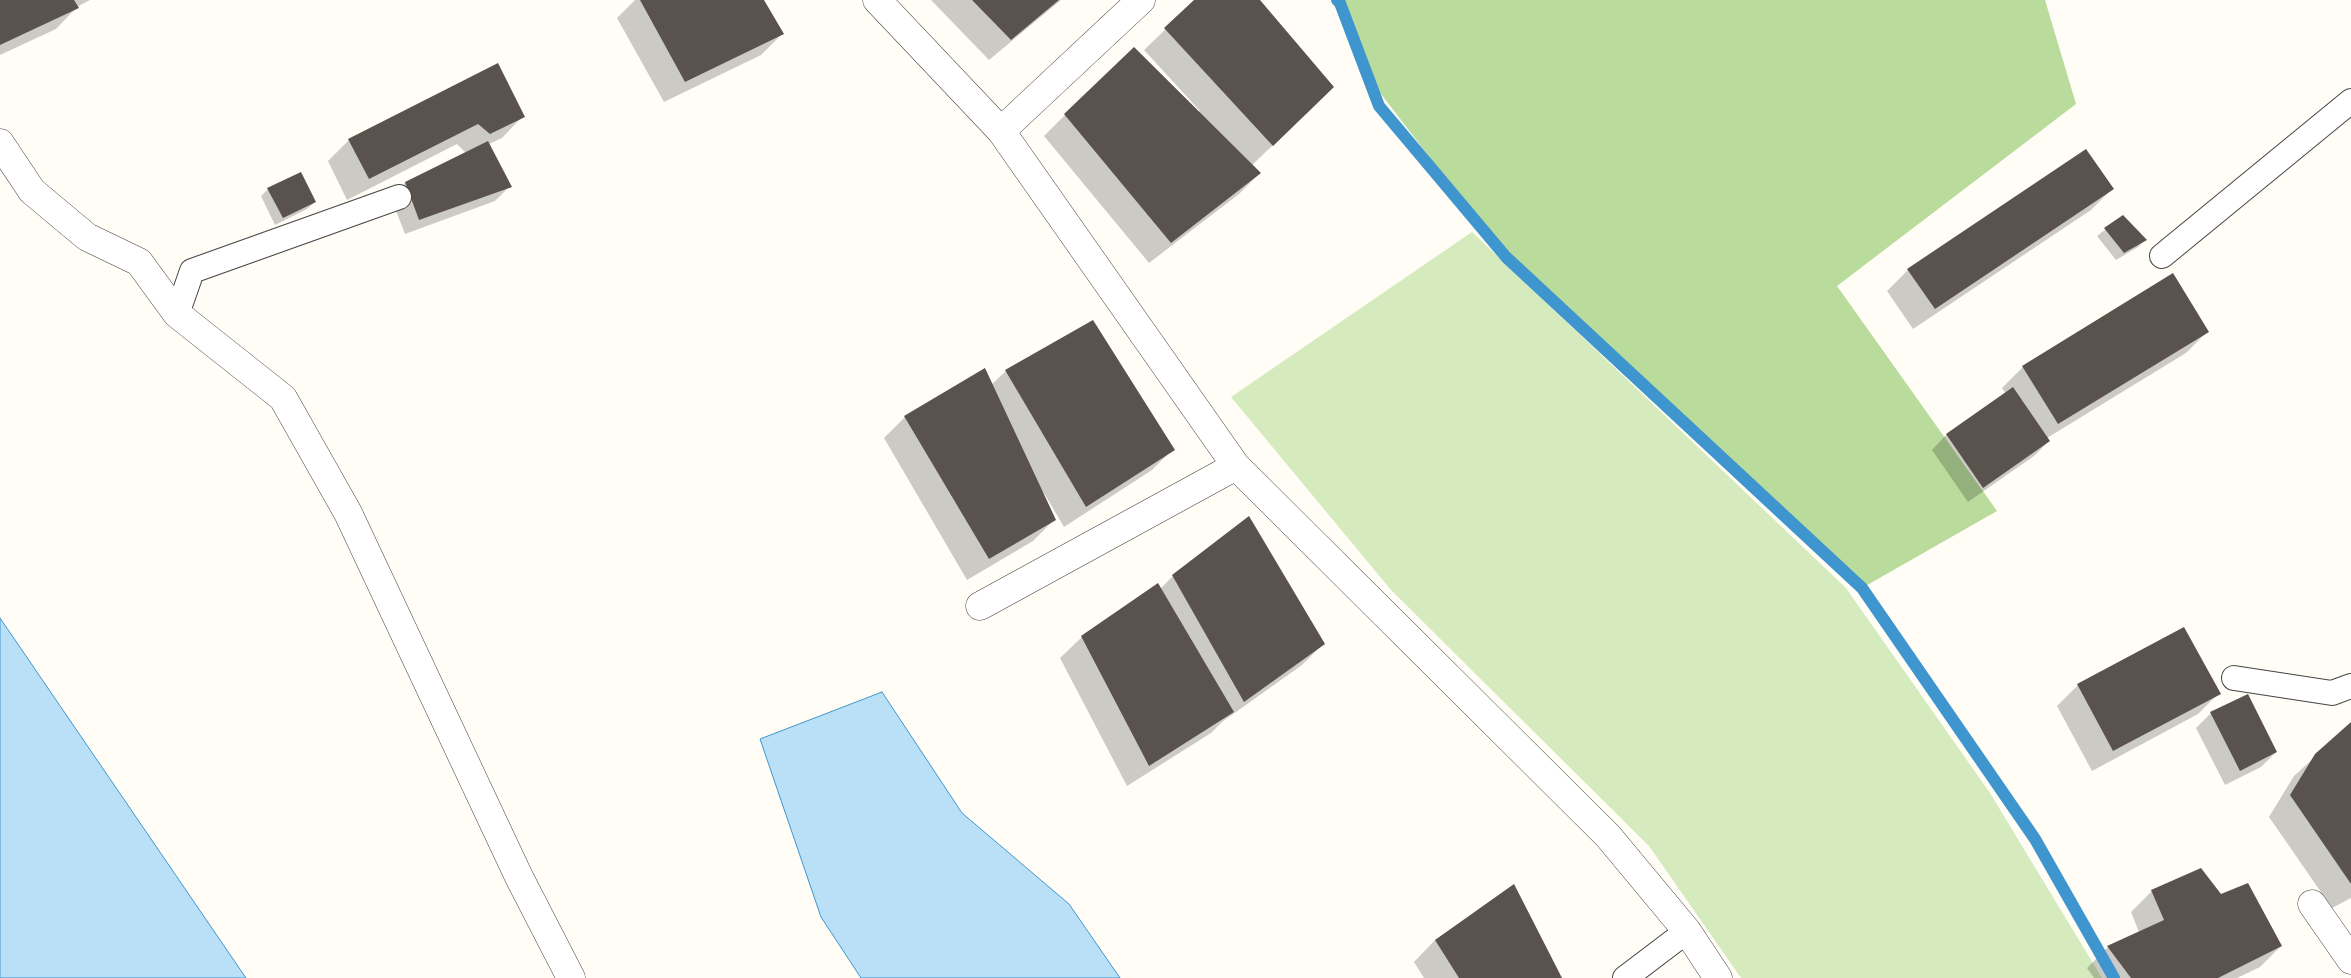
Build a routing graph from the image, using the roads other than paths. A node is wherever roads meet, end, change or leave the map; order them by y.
1 (877, 0) edge
2 (1141, 0) edge
3 (2351, 101) edge
4 (1001, 131) junction
5 (0, 143) edge
6 (399, 197) dead end
7 (2162, 256) dead end
8 (177, 314) junction
9 (1236, 466) junction
10 (980, 606) dead end
11 (2234, 678) dead end
12 (2351, 686) edge
13 (2312, 904) dead end
14 (1687, 931) junction
15 (2351, 960) edge
16 (571, 978) edge
17 (1625, 978) edge
18 (1718, 978) edge

1 - 4 street
2 - 4 street
3 - 7 lane
4 - 9 street
5 - 8 street
6 - 8 lane
8 - 16 street
9 - 10 street
9 - 14 street
11 - 12 lane
13 - 15 street
14 - 17 lane
14 - 18 street

